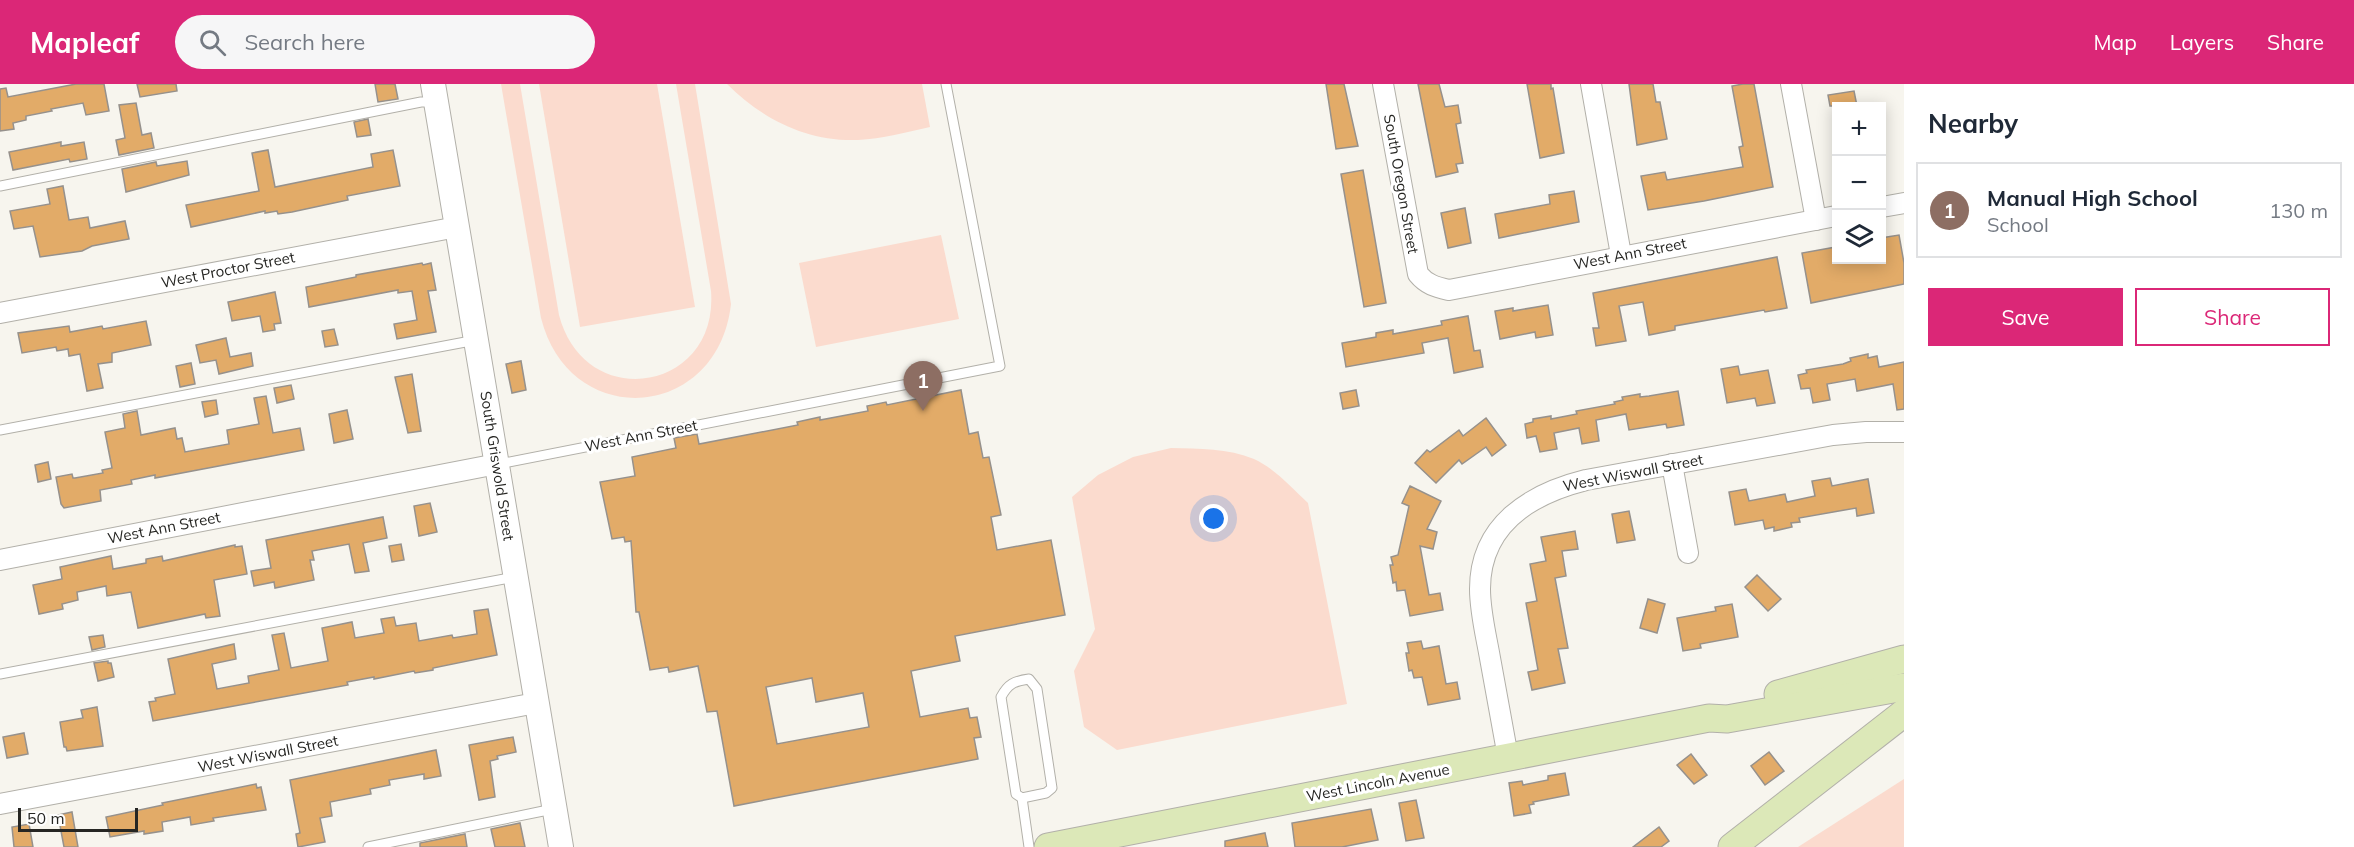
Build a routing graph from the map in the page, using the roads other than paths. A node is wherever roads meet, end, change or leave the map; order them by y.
1 (946, 84) edge
2 (1383, 84) edge
3 (1592, 84) edge
4 (1791, 84) edge
5 (435, 93) edge
6 (0, 186) edge
7 (1904, 203) edge
8 (1886, 206) edge
9 (1832, 217) edge
10 (1816, 220) junction
11 (457, 227) junction
12 (1622, 255) junction
13 (1424, 282) joint
14 (0, 313) edge
15 (476, 340) junction
16 (0, 430) edge
17 (1904, 432) edge
18 (497, 464) junction
19 (1672, 464) junction
20 (1688, 553) dead end
21 (0, 560) edge
22 (515, 577) junction
23 (1904, 659) edge
24 (0, 674) edge
25 (536, 704) junction
26 (1900, 707) edge
27 (1709, 718) junction
28 (1508, 757) junction
29 (1022, 798) junction
30 (0, 804) edge
31 (554, 809) junction
32 (368, 847) edge
33 (561, 847) edge
34 (1029, 847) edge
35 (1048, 847) edge
36 (1732, 847) edge

1 - 18 lane, West Ann Street
2 - 13 street, South Oregon Street
3 - 12 street
4 - 10 street
5 - 6 lane
5 - 11 street, South Griswold Street
7 - 8 street
9 - 10 street, West Ann Street
10 - 12 street, West Ann Street
11 - 14 street, West Proctor Street
11 - 15 street, South Griswold Street
12 - 13 street, West Ann Street
15 - 16 lane
15 - 18 street, South Griswold Street
17 - 19 street, West Wiswall Street
18 - 21 street, West Ann Street
18 - 22 street, South Griswold Street
19 - 20 street
19 - 28 street, West Wiswall Street
22 - 24 lane
22 - 25 street, South Griswold Street
23 - 27 main road, West Lincoln Avenue
25 - 30 street, West Wiswall Street
25 - 31 street, South Griswold Street
26 - 27 main road, West Lincoln Avenue
26 - 36 main road
27 - 28 main road, West Lincoln Avenue
28 - 35 main road, West Lincoln Avenue
29 - 29 lane
29 - 34 lane
31 - 32 lane
31 - 33 street, South Griswold Street

